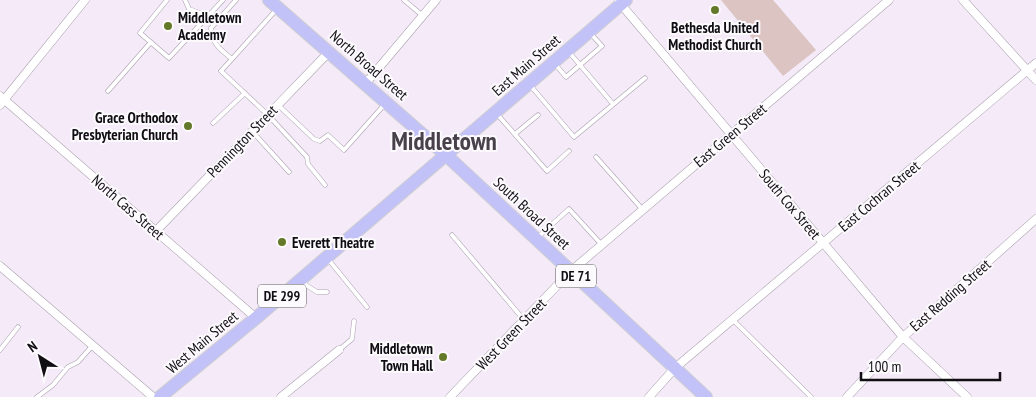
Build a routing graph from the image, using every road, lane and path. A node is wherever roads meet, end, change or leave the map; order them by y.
1 (85, 0) edge
2 (167, 0) edge
3 (185, 0) edge
4 (223, 0) edge
5 (236, 0) edge
6 (404, 0) edge
7 (436, 0) edge
8 (889, 0) edge
9 (963, 0) edge
10 (622, 1) edge
11 (275, 3) edge
12 (208, 16) junction
13 (422, 16) junction
14 (589, 32) junction
15 (151, 42) junction
16 (568, 50) junction
17 (329, 52) junction
18 (232, 59) junction
19 (554, 62) junction
20 (1036, 63) edge
21 (580, 65) junction
22 (1027, 70) junction
23 (645, 78) dead end
24 (1036, 80) edge
25 (366, 83) junction
26 (529, 84) junction
27 (108, 91) dead end
28 (245, 93) junction
29 (2, 100) edge
30 (387, 102) junction
31 (613, 104) junction
32 (278, 105) junction
33 (496, 112) junction
34 (268, 115) junction
35 (538, 115) dead end
36 (213, 123) dead end
37 (252, 131) junction
38 (515, 134) junction
39 (731, 135) junction
40 (569, 151) dead end
41 (446, 155) junction
42 (596, 157) dead end
43 (290, 172) dead end
44 (325, 185) dead end
45 (643, 210) junction
46 (1036, 220) edge
47 (156, 231) junction
48 (452, 235) dead end
49 (537, 239) junction
50 (823, 243) junction
51 (602, 245) junction
52 (326, 257) junction
53 (0, 266) edge
54 (571, 271) junction
55 (299, 280) junction
56 (327, 292) dead end
57 (366, 307) dead end
58 (256, 318) junction
59 (524, 320) junction
60 (733, 320) junction
61 (354, 321) dead end
62 (18, 327) dead end
63 (903, 337) junction
64 (93, 345) junction
65 (0, 350) edge
66 (339, 350) joint
67 (675, 368) junction
68 (37, 397) edge
69 (153, 397) edge
70 (160, 397) edge
71 (281, 397) edge
72 (450, 397) edge
73 (648, 397) edge
74 (706, 397) edge
75 (810, 397) edge
76 (847, 397) edge
77 (967, 397) edge

1 - 29 street
2 - 15 lane
3 - 12 lane
4 - 12 lane
5 - 18 lane
6 - 13 lane
7 - 13 street
8 - 39 street, East Green Street
9 - 22 street
10 - 14 main road, East Main Street / DE 299
10 - 39 street, South Cox Street
11 - 17 main road, North Broad Street / DE 71
11 - 18 lane
12 - 15 lane
13 - 25 street
14 - 16 main road, East Main Street / DE 299
14 - 21 lane
15 - 27 lane
16 - 19 main road, East Main Street / DE 299
16 - 21 lane
17 - 25 main road, North Broad Street / DE 71
17 - 32 street, Pennington Street
18 - 28 lane
19 - 21 lane
19 - 26 main road, East Main Street / DE 299
20 - 22 street, East Cochran Street
21 - 31 lane
22 - 24 street
22 - 50 street, East Cochran Street
23 - 31 lane
25 - 30 main road, North Broad Street / DE 71
26 - 31 lane
26 - 33 main road, East Main Street / DE 299
28 - 34 lane
28 - 36 lane
29 - 47 street, North Cass Street
30 - 32 lane
30 - 41 main road, North Broad Street / DE 71
32 - 34 street, Pennington Street
33 - 38 lane
33 - 41 main road, East Main Street / DE 299
34 - 37 street, Pennington Street
34 - 44 lane
35 - 38 lane
37 - 43 lane
37 - 47 street, Pennington Street
38 - 40 lane
39 - 45 street, East Green Street
39 - 50 street, South Cox Street
41 - 49 main road, South Broad Street / DE 71
41 - 52 main road, West Main Street / DE 299
42 - 45 lane
45 - 51 street, East Green Street
46 - 63 street, East Redding Street
47 - 58 street, North Cass Street
48 - 59 lane
49 - 51 lane
49 - 54 main road, South Broad Street / DE 71
50 - 60 street, East Cochran Street
50 - 63 street, South Cox Street
51 - 54 street, East Green Street
52 - 55 main road, West Main Street / DE 299
52 - 57 lane
53 - 64 street
54 - 59 street, West Green Street
54 - 67 main road, South Broad Street / DE 71
55 - 56 lane
55 - 58 main road, West Main Street / DE 299
58 - 70 main road, West Main Street / DE 299
59 - 72 street, West Green Street
60 - 67 street, East Cochran Street
60 - 75 lane
61 - 66 lane
62 - 65 lane
63 - 76 street, East Redding Street
63 - 77 street, South Cox Street
64 - 68 lane
64 - 69 street
66 - 71 street
67 - 73 street, East Cochran Street
67 - 74 main road, South Broad Street / DE 71

